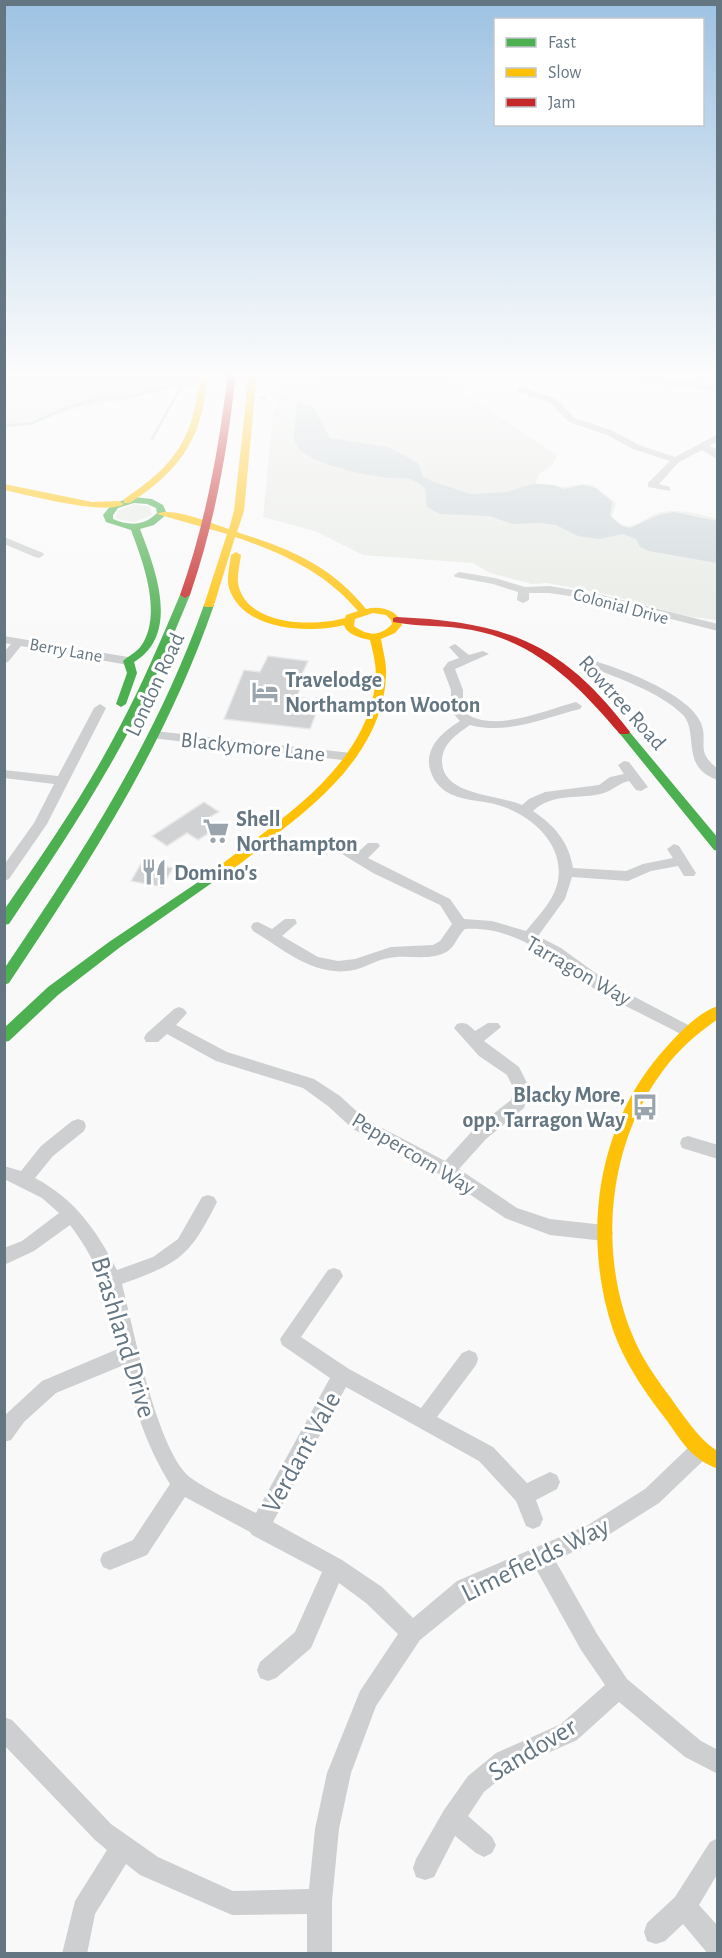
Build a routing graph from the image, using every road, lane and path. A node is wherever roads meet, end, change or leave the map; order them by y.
1 (173, 463) edge
2 (222, 463) edge
3 (243, 463) edge
4 (673, 463) edge
5 (162, 475) junction
6 (4, 487) edge
7 (152, 487) junction
8 (666, 489) dead end
9 (59, 498) junction
10 (123, 502) junction
11 (82, 503) junction
12 (160, 510) junction
13 (238, 511) junction
14 (108, 518) junction
15 (135, 527) junction
16 (4, 540) edge
17 (39, 555) dead end
18 (459, 575) dead end
19 (363, 611) junction
20 (349, 620) junction
21 (397, 620) junction
22 (439, 621) junction
23 (717, 628) edge
24 (375, 637) junction
25 (4, 639) edge
26 (19, 641) junction
27 (455, 647) dead end
28 (483, 654) dead end
29 (466, 658) junction
30 (4, 660) edge
31 (128, 661) junction
32 (381, 663) junction
33 (604, 665) dead end
34 (577, 705) dead end
35 (100, 708) dead end
36 (111, 721) dead end
37 (468, 721) junction
38 (155, 735) junction
39 (351, 757) junction
40 (83, 772) dead end
41 (4, 774) edge
42 (717, 776) edge
43 (62, 781) junction
44 (641, 787) dead end
45 (524, 811) junction
46 (373, 846) dead end
47 (717, 847) edge
48 (342, 848) dead end
49 (359, 858) junction
50 (681, 861) dead end
51 (565, 872) junction
52 (4, 876) edge
53 (4, 912) edge
54 (4, 921) edge
55 (290, 922) dead end
56 (460, 924) junction
57 (258, 927) dead end
58 (273, 935) junction
59 (528, 938) junction
60 (4, 980) edge
61 (717, 1011) edge
62 (179, 1013) dead end
63 (166, 1026) junction
64 (493, 1027) dead end
65 (462, 1028) dead end
66 (689, 1032) junction
67 (4, 1038) edge
68 (152, 1038) dead end
69 (475, 1039) junction
70 (78, 1126) dead end
71 (688, 1143) dead end
72 (717, 1152) edge
73 (447, 1170) junction
74 (208, 1202) dead end
75 (72, 1214) junction
76 (604, 1233) junction
77 (4, 1257) edge
78 (334, 1276) dead end
79 (112, 1280) junction
80 (130, 1353) junction
81 (469, 1359) dead end
82 (342, 1375) junction
83 (424, 1419) junction
84 (4, 1433) edge
85 (708, 1456) edge
86 (550, 1482) dead end
87 (182, 1484) junction
88 (524, 1495) junction
89 (533, 1519) dead end
90 (259, 1528) junction
91 (540, 1557) junction
92 (110, 1560) dead end
93 (334, 1567) junction
94 (412, 1632) junction
95 (268, 1670) dead end
96 (620, 1687) junction
97 (4, 1728) edge
98 (717, 1763) edge
99 (452, 1818) junction
100 (484, 1845) dead end
101 (123, 1847) junction
102 (717, 1850) edge
103 (425, 1868) dead end
104 (320, 1901) junction
105 (684, 1906) junction
106 (656, 1932) dead end
107 (717, 1945) edge
108 (74, 1953) edge
109 (319, 1953) edge

1 - 5 main road
2 - 54 main road, London Road
3 - 13 main road, London Road
4 - 8 street
5 - 7 main road
5 - 9 main road
6 - 9 main road
7 - 10 main road
7 - 12 main road
9 - 11 main road
10 - 11 main road
10 - 12 main road
10 - 14 main road
11 - 14 main road
12 - 15 main road
12 - 19 main road
13 - 20 main road
13 - 38 main road, London Road
14 - 15 main road
15 - 31 main road
16 - 17 street
18 - 23 street, Colonial Drive
19 - 20 main road
19 - 21 main road, Rowtree Road
20 - 24 main road
21 - 22 main road, Rowtree Road
21 - 24 main road
22 - 32 main road
22 - 47 main road, Rowtree Road
24 - 32 main road
25 - 26 street, Berry Lane
26 - 30 street
26 - 31 street, Berry Lane
27 - 29 street
28 - 29 street
29 - 37 street
31 - 36 main road
32 - 39 main road
33 - 42 street
34 - 37 street
35 - 43 street
37 - 45 street
38 - 39 street, Blackymore Lane
38 - 60 main road, London Road
39 - 67 main road
40 - 53 main road
41 - 43 street
43 - 52 street
44 - 45 street
45 - 51 street
46 - 49 street
48 - 49 street
49 - 56 street
50 - 51 street
51 - 59 street
55 - 58 street
56 - 58 street
56 - 59 street, Tarragon Way
57 - 58 street
59 - 66 street, Tarragon Way
61 - 66 main road
62 - 63 street
63 - 68 street
63 - 73 street, Peppercorn Way
64 - 69 street
65 - 69 street
66 - 76 main road
69 - 73 street
70 - 75 street, Brashland Drive
71 - 72 street
73 - 76 street, Peppercorn Way
74 - 79 street
75 - 77 street
75 - 79 street, Brashland Drive
76 - 85 main road
78 - 82 street, Verdant Vale
79 - 80 street, Brashland Drive
80 - 84 street
80 - 87 street, Brashland Drive
81 - 83 street
82 - 83 street, Verdant Vale
82 - 90 street, Verdant Vale
83 - 88 street, Verdant Vale
85 - 91 street, Limefields Way
86 - 88 street
87 - 90 street, Brashland Drive
87 - 92 street
88 - 89 street, Verdant Vale
90 - 93 street, Brashland Drive
91 - 94 street, Limefields Way
91 - 96 street
93 - 94 street, Brashland Drive
93 - 95 street
94 - 104 street, Limefields Way
96 - 98 street
96 - 99 street, Sandover
97 - 101 street
99 - 100 street
99 - 103 street, Sandover
101 - 104 street
101 - 108 street
102 - 105 street
104 - 109 street, Limefields Way
105 - 106 street
105 - 107 street

